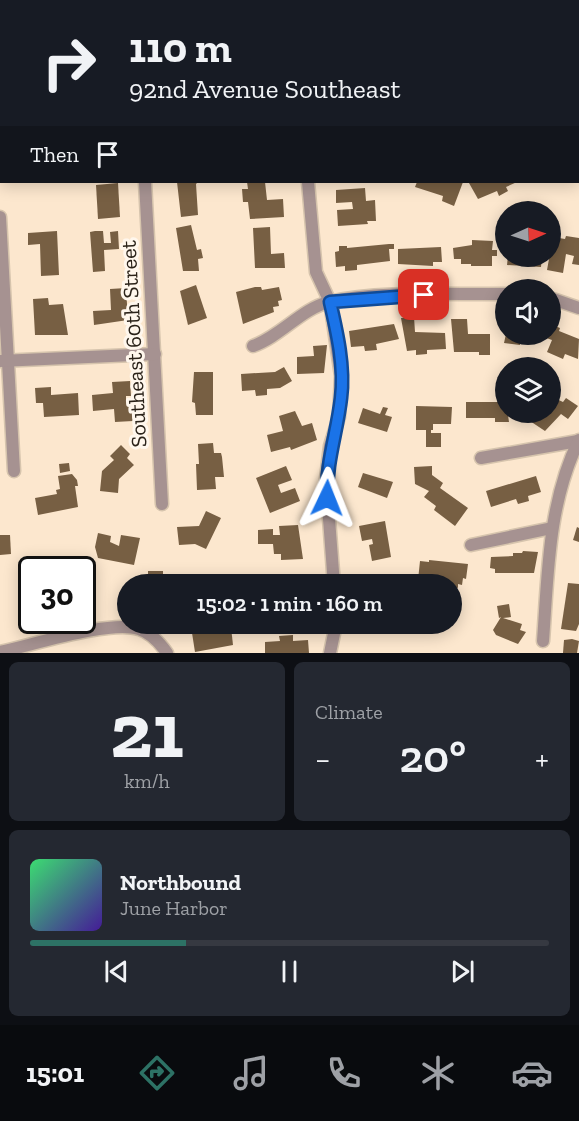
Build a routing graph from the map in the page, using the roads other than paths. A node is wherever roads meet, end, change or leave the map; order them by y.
1 (146, 183) edge
2 (308, 183) edge
3 (0, 217) edge
4 (495, 294) edge
5 (330, 302) junction
6 (561, 302) edge
7 (579, 308) edge
8 (253, 346) dead end
9 (155, 354) junction
10 (4, 361) edge
11 (579, 441) edge
12 (481, 458) dead end
13 (14, 471) dead end
14 (162, 504) dead end
15 (552, 528) junction
16 (471, 545) dead end
17 (333, 574) edge
18 (334, 634) edge
19 (543, 641) dead end
20 (0, 652) edge
21 (167, 653) edge
22 (330, 653) edge

1 - 9 street, Southeast 60th Street
2 - 5 street
3 - 10 street
4 - 5 street
5 - 8 street
5 - 17 street
6 - 7 street
9 - 10 street
9 - 14 street, Southeast 60th Street
10 - 13 street
11 - 12 street
11 - 15 street
15 - 16 street
15 - 19 street
18 - 22 street
20 - 21 street

